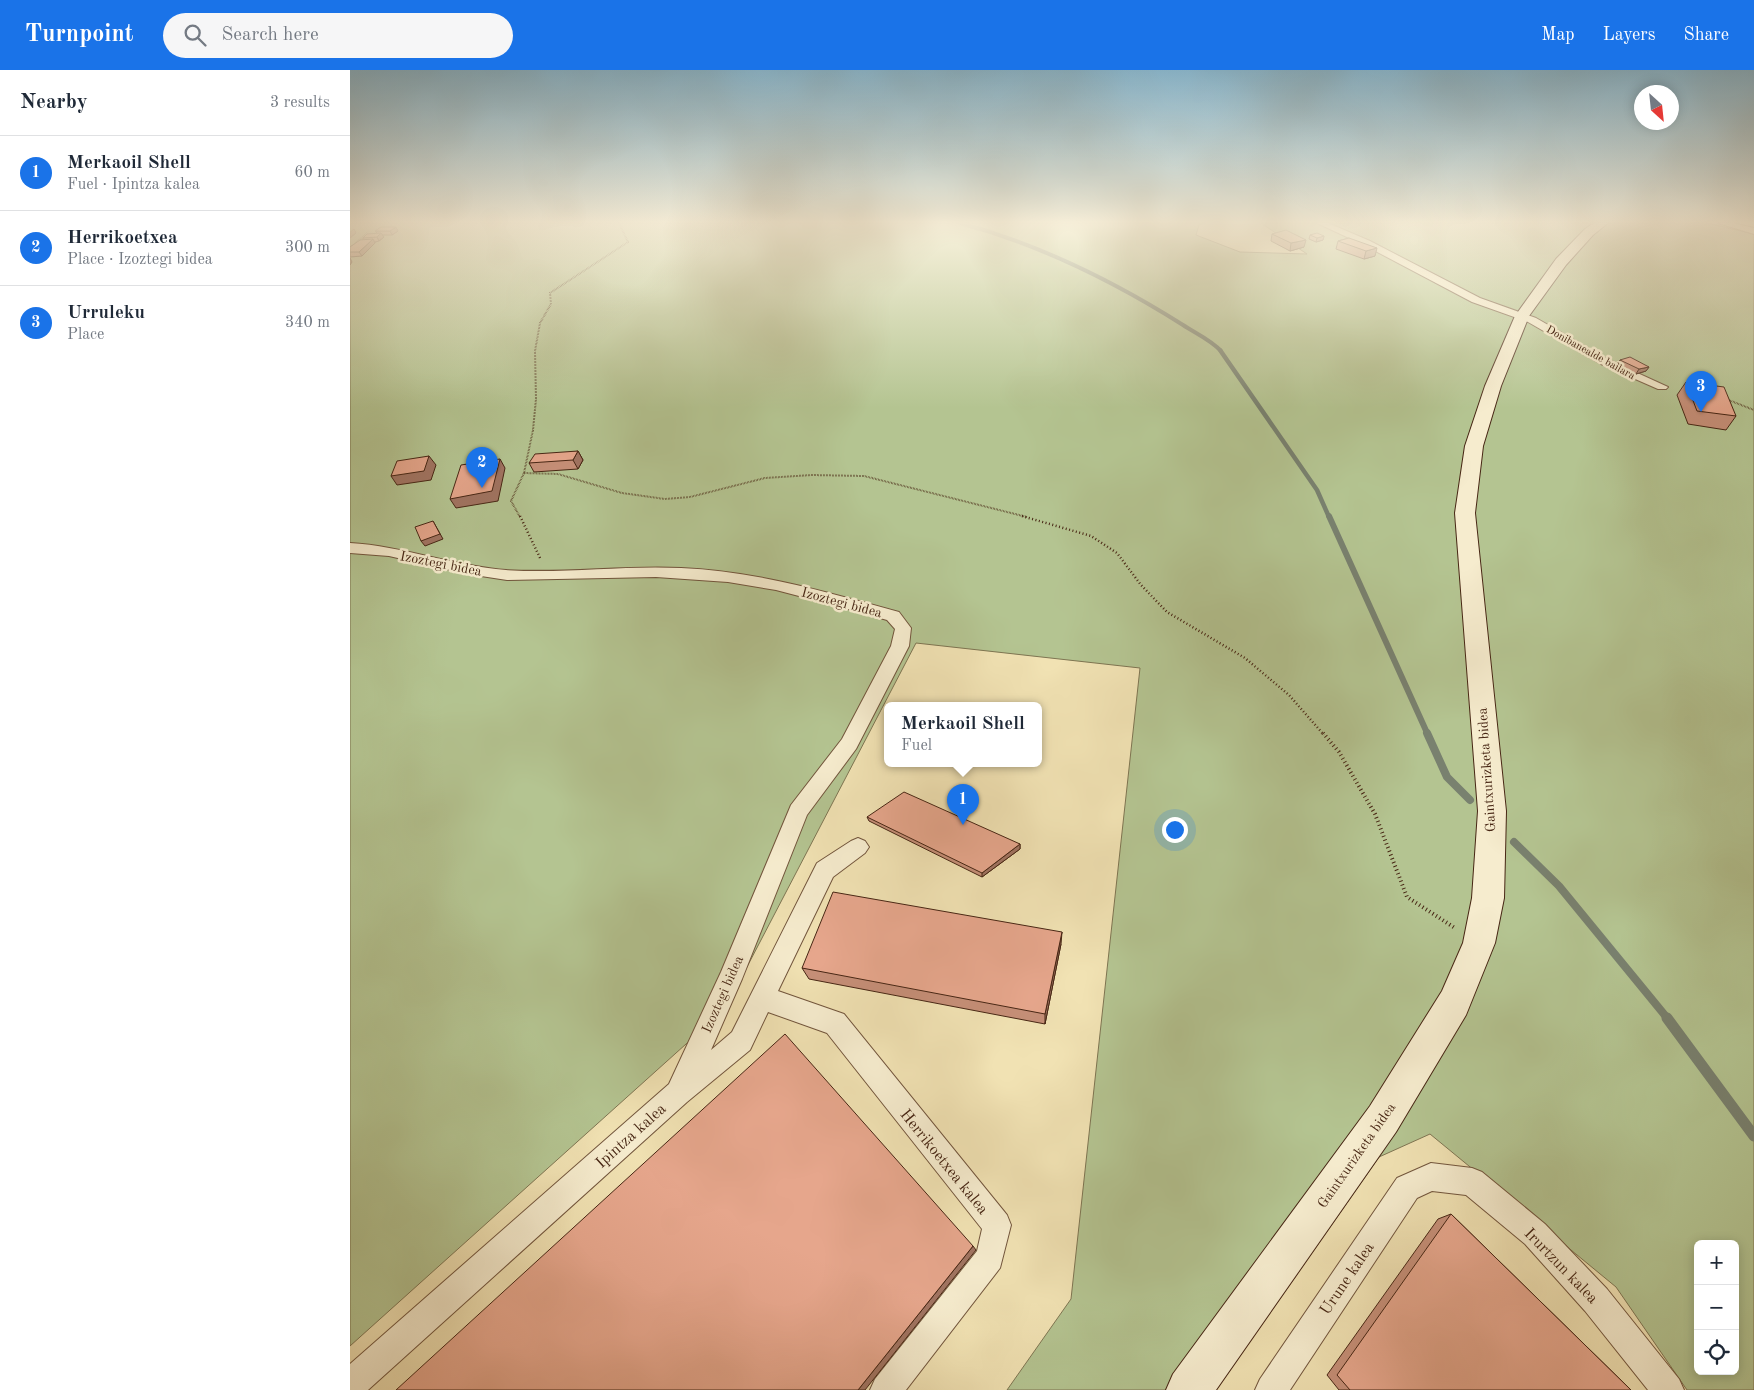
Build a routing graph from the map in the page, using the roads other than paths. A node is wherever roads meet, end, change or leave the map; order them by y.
1 (1447, 285) edge
2 (1545, 285) edge
3 (1522, 316) junction
4 (1662, 388) dead end
5 (350, 548) edge
6 (858, 847) dead end
7 (762, 998) junction
8 (678, 1093) junction
9 (1431, 1177) joint
10 (350, 1385) edge
11 (886, 1390) edge
12 (1188, 1390) edge
13 (1271, 1390) edge
14 (1668, 1390) edge

1 - 3 street, Donibanealde bailara
2 - 3 main road, Gaintxurizketa bidea
3 - 4 street, Donibanealde bailara
3 - 12 main road, Gaintxurizketa bidea
5 - 8 street, Izoztegi bidea
6 - 7 street, Ipintza kalea
7 - 8 street, Ipintza kalea
7 - 11 street, Herrikoetxea kalea
8 - 10 street, Ipintza kalea
9 - 13 street, Urune kalea
9 - 14 street, Irurtzun kalea

